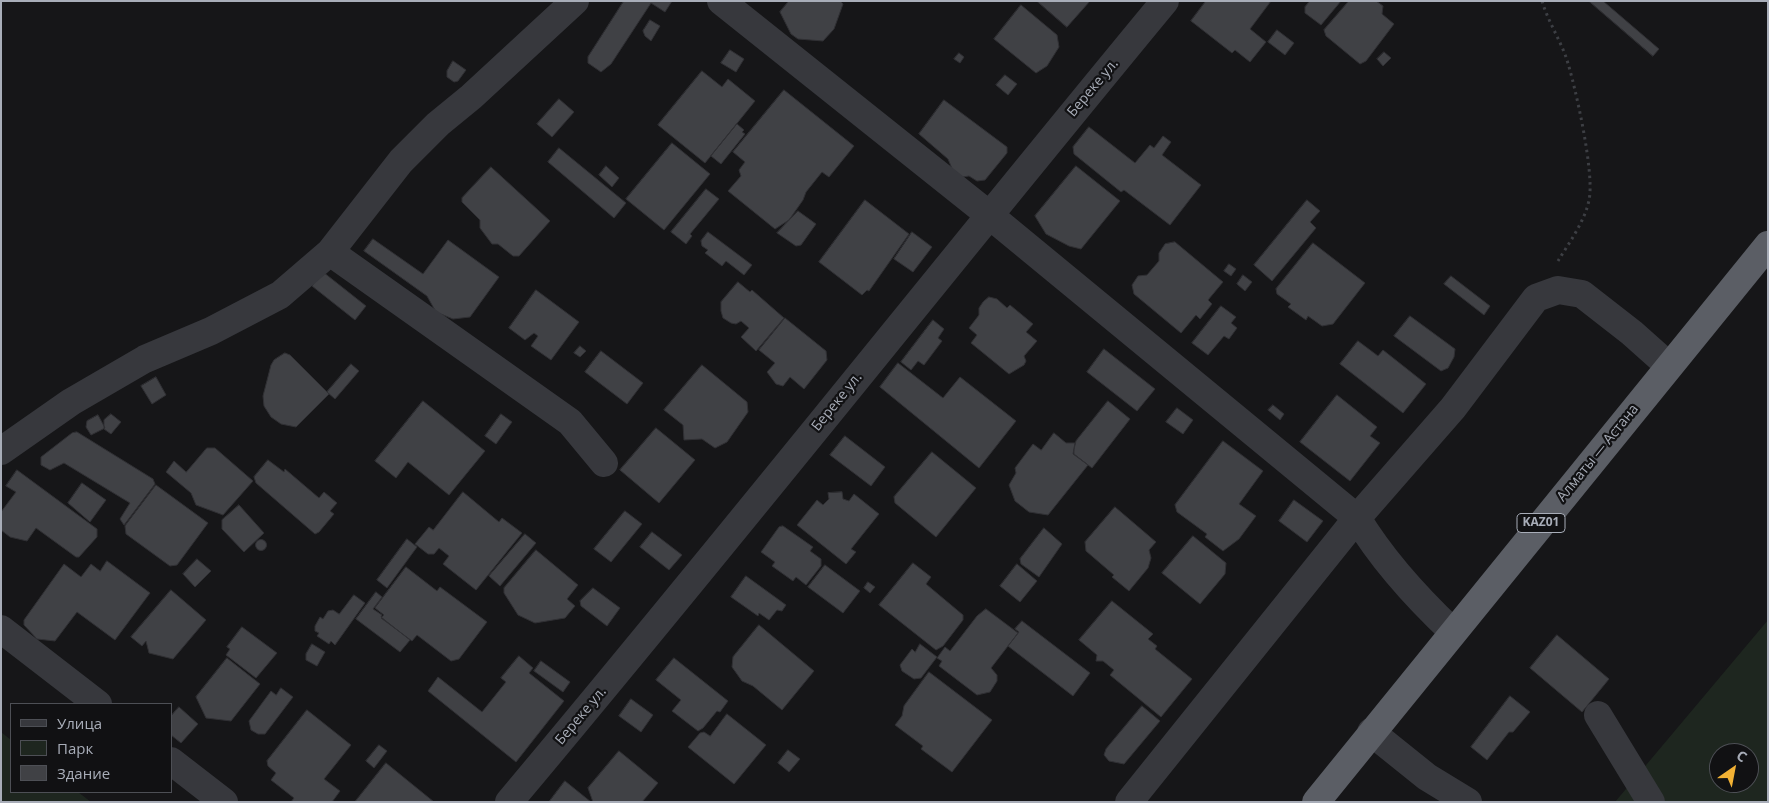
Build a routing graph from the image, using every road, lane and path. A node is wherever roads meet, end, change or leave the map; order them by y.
1 (575, 1) edge
2 (721, 1) edge
3 (1165, 1) edge
4 (1542, 1) edge
5 (988, 214) junction
6 (1767, 247) edge
7 (330, 252) junction
8 (1536, 298) junction
9 (1669, 366) junction
10 (1, 451) edge
11 (604, 463) dead end
12 (1357, 518) junction
13 (1, 629) edge
14 (1452, 631) junction
15 (97, 703) edge
16 (1598, 715) dead end
17 (1371, 732) junction
18 (172, 762) edge
19 (224, 802) edge
20 (509, 802) edge
21 (1129, 802) edge
22 (1316, 802) edge
23 (1468, 802) edge
24 (1651, 802) edge

1 - 7 street
2 - 5 street
3 - 5 street, Береке ул.
4 - 8 path
5 - 12 street
5 - 20 street, Береке ул.
6 - 9 highway, Алматы — Астана / KАZ01
7 - 10 street
7 - 11 street
8 - 9 street
8 - 12 street
9 - 14 highway, Алматы — Астана / KАZ01
12 - 14 street
12 - 21 street
13 - 15 street
14 - 17 highway, Алматы — Астана / KАZ01
16 - 24 street
17 - 22 highway, Алматы — Астана / KАZ01
17 - 23 street
18 - 19 street

